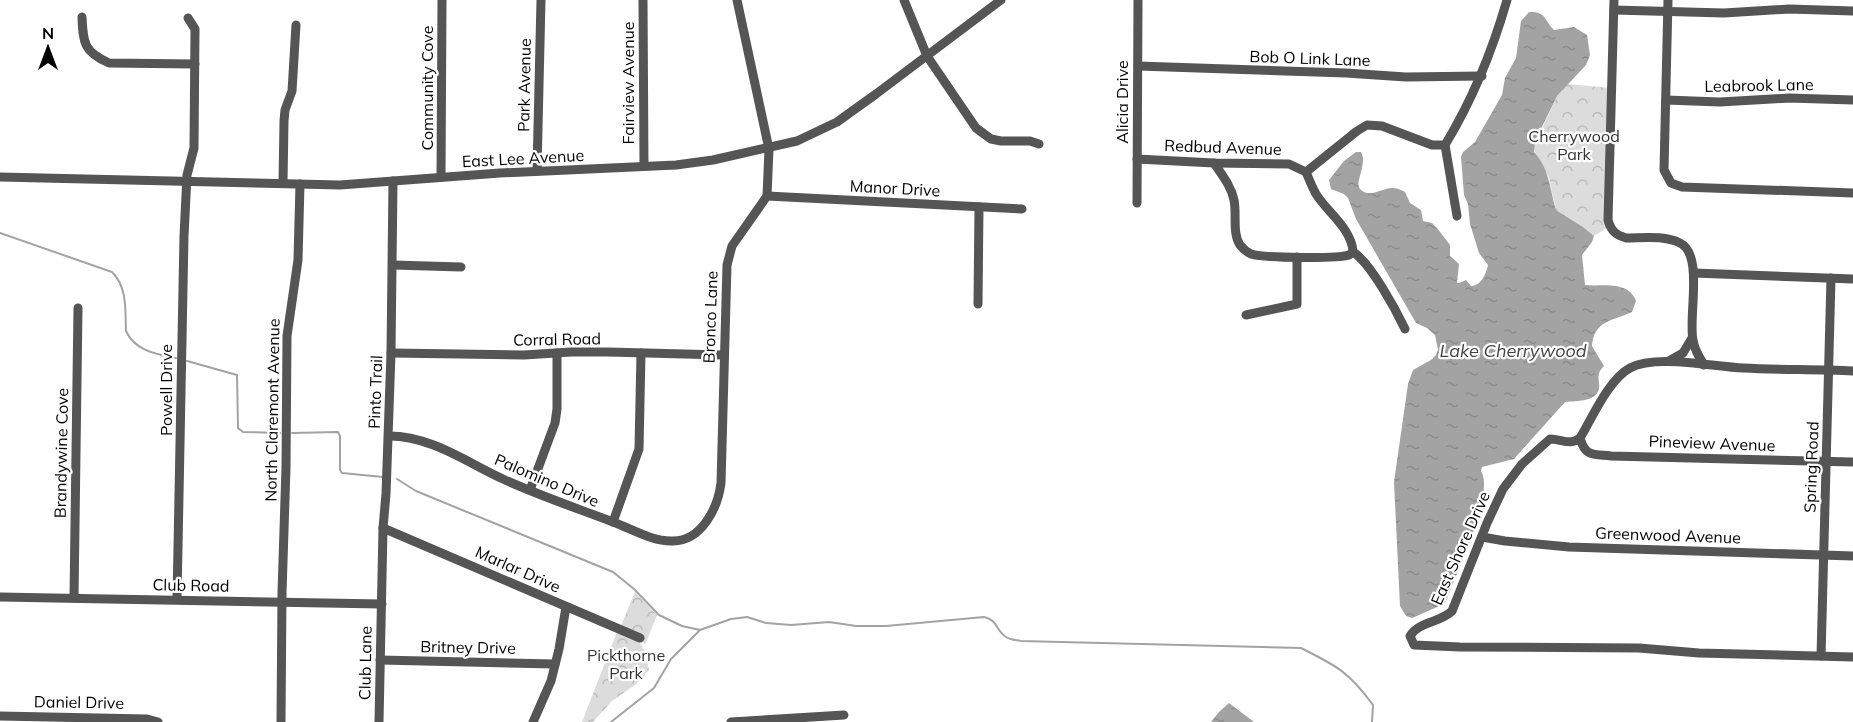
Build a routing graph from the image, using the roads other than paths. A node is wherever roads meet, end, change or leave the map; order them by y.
1 (442, 0) edge
2 (540, 0) edge
3 (643, 0) edge
4 (737, 0) edge
5 (904, 0) edge
6 (1001, 0) edge
7 (1138, 0) edge
8 (1507, 0) edge
9 (1668, 0) edge
10 (1614, 5) edge
11 (1668, 11) junction
12 (1853, 11) edge
13 (82, 17) dead end
14 (188, 18) dead end
15 (296, 25) dead end
16 (927, 56) junction
17 (195, 64) junction
18 (1138, 66) junction
19 (1482, 76) junction
20 (1666, 100) junction
21 (1853, 100) edge
22 (1039, 144) dead end
23 (1445, 145) junction
24 (769, 149) junction
25 (1137, 159) junction
26 (1214, 164) junction
27 (644, 166) junction
28 (537, 171) junction
29 (1306, 172) junction
30 (0, 177) edge
31 (441, 177) junction
32 (186, 180) junction
33 (393, 181) junction
34 (283, 183) junction
35 (300, 184) junction
36 (1853, 193) edge
37 (767, 196) junction
38 (1137, 203) dead end
39 (979, 207) junction
40 (1022, 209) dead end
41 (1457, 216) dead end
42 (1353, 252) junction
43 (1297, 257) junction
44 (393, 265) junction
45 (461, 267) dead end
46 (1694, 273) junction
47 (1831, 278) junction
48 (1853, 279) edge
49 (978, 304) dead end
50 (78, 308) dead end
51 (1246, 315) dead end
52 (1405, 329) dead end
53 (1692, 338) junction
54 (391, 353) junction
55 (557, 353) junction
56 (641, 353) junction
57 (723, 355) junction
58 (1667, 362) junction
59 (1704, 365) junction
60 (1829, 370) junction
61 (1853, 371) edge
62 (389, 436) junction
63 (1580, 438) junction
64 (1826, 462) junction
65 (1853, 462) edge
66 (530, 490) junction
67 (613, 522) junction
68 (383, 528) junction
69 (695, 533) joint
70 (1482, 537) junction
71 (1824, 555) junction
72 (1853, 556) edge
73 (0, 597) edge
74 (74, 598) junction
75 (177, 599) junction
76 (282, 602) junction
77 (382, 604) junction
78 (566, 607) junction
79 (640, 638) dead end
80 (1821, 656) junction
81 (1853, 657) edge
82 (380, 660) junction
83 (555, 664) junction
84 (844, 715) dead end
85 (0, 716) edge
86 (799, 720) edge
87 (158, 722) edge
88 (281, 722) edge
89 (380, 722) edge
90 (533, 722) edge
91 (731, 722) edge

1 - 31 street, Community Cove
2 - 28 street, Park Avenue
3 - 27 street, Fairview Avenue
4 - 24 street
5 - 16 street
6 - 16 street, East Lee Avenue
7 - 18 street, Alicia Drive
8 - 19 street
9 - 11 street
10 - 11 street
10 - 46 street
11 - 12 street
11 - 20 street
13 - 17 street
14 - 17 street, Powell Drive
15 - 34 street
16 - 22 street
16 - 24 street, East Lee Avenue
17 - 32 street, Powell Drive
18 - 19 street, Bob O Link Lane
18 - 25 street, Alicia Drive
19 - 23 street
20 - 21 street, Leabrook Lane
20 - 36 street
23 - 29 street
23 - 41 street
24 - 27 street, East Lee Avenue
24 - 37 street
25 - 26 street, Redbud Avenue
25 - 38 street, Alicia Drive
26 - 29 street, Redbud Avenue
26 - 43 street
27 - 28 street, East Lee Avenue
28 - 31 street, East Lee Avenue
29 - 42 street
30 - 32 street, East Lee Avenue
31 - 33 street, East Lee Avenue
32 - 34 street, East Lee Avenue
32 - 75 street, Powell Drive
33 - 35 street, East Lee Avenue
33 - 44 street, Pinto Trail
34 - 35 street, East Lee Avenue
35 - 76 street, North Claremont Avenue
37 - 39 street, Manor Drive
37 - 57 street, Bronco Lane
39 - 40 street, Manor Drive
39 - 49 street
42 - 43 street
42 - 52 street
43 - 51 street
44 - 45 street
44 - 54 street, Pinto Trail
46 - 47 street
46 - 53 street
47 - 48 street
47 - 60 street, Spring Road
50 - 74 street, Brandywine Cove
53 - 58 street
53 - 59 street
54 - 55 street, Corral Road
54 - 62 street, Pinto Trail
55 - 56 street, Corral Road
55 - 66 street
56 - 57 street, Corral Road
56 - 67 street
57 - 69 street, Bronco Lane
58 - 59 street
58 - 63 street
59 - 60 street
60 - 61 street
60 - 64 street, Spring Road
62 - 66 street, Palomino Drive
62 - 68 street, Pinto Trail
63 - 64 street, Pineview Avenue
63 - 70 street, East Shore Drive
64 - 65 street, Pineview Avenue
64 - 71 street, Spring Road
66 - 67 street, Palomino Drive
67 - 69 street, Palomino Drive
68 - 77 street, Pinto Trail
68 - 78 street, Marlar Drive
70 - 71 street, Greenwood Avenue
70 - 80 street, East Shore Drive
71 - 72 street, Greenwood Avenue
71 - 80 street, Spring Road
73 - 74 street, Club Road
74 - 75 street, Club Road
75 - 76 street, Club Road
76 - 77 street, Club Road
76 - 88 street, North Claremont Avenue
77 - 82 street, Club Lane
78 - 79 street, Marlar Drive
78 - 83 street
80 - 81 street
82 - 83 street, Britney Drive
82 - 89 street, Club Lane
83 - 90 street
84 - 86 street
85 - 87 street, Daniel Drive
86 - 91 street

